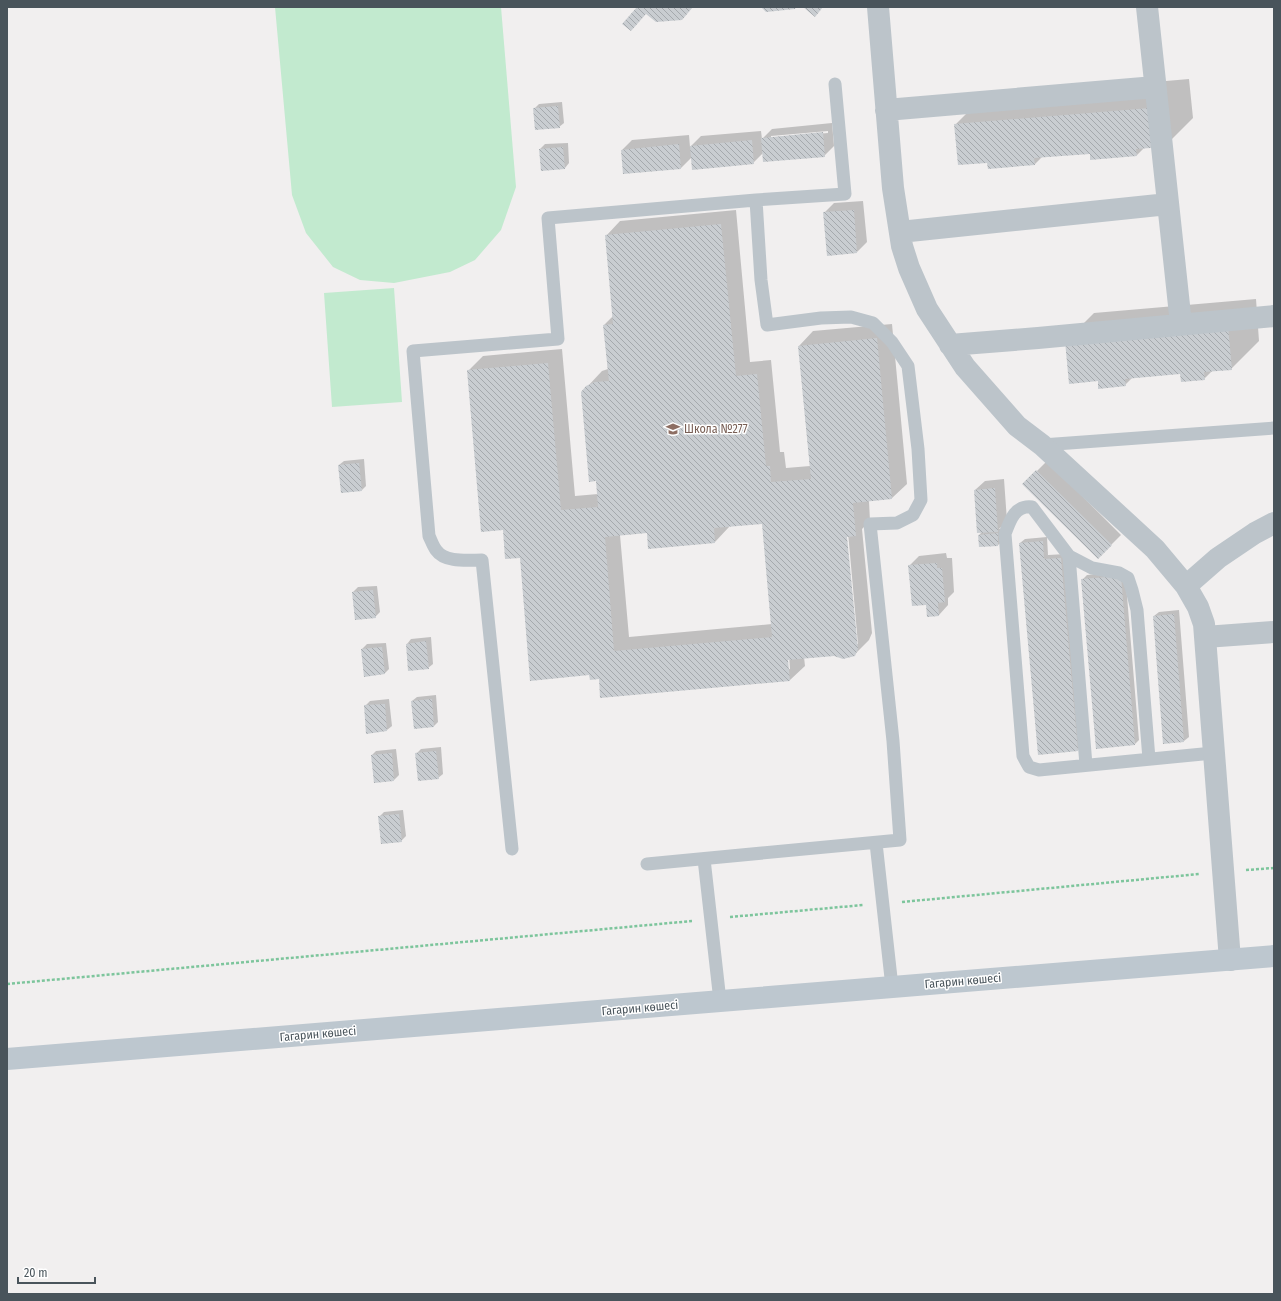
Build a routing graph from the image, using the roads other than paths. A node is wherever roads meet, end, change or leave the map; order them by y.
1 (878, 7) edge
2 (1147, 7) edge
3 (835, 84) dead end
4 (1155, 87) junction
5 (886, 110) junction
6 (756, 200) junction
7 (1168, 204) junction
8 (900, 232) junction
9 (1274, 316) edge
10 (1181, 324) junction
11 (950, 345) junction
12 (1274, 428) edge
13 (1042, 445) junction
14 (1274, 524) edge
15 (1069, 556) junction
16 (1186, 586) junction
17 (1274, 632) edge
18 (1205, 637) junction
19 (1213, 753) junction
20 (1149, 759) junction
21 (1086, 765) junction
22 (876, 843) junction
23 (512, 849) dead end
24 (704, 859) junction
25 (647, 864) dead end
26 (1274, 956) edge
27 (1230, 960) junction
28 (892, 987) junction
29 (720, 1001) junction
30 (7, 1059) edge

1 - 5 street
2 - 4 street
3 - 6 lane
4 - 5 street
4 - 7 street
5 - 8 street
6 - 22 lane
6 - 23 lane
7 - 8 street
7 - 10 street
8 - 11 street
9 - 10 street
10 - 11 street
11 - 13 street
12 - 13 lane
13 - 16 street
14 - 16 street
15 - 20 lane
15 - 21 lane
15 - 21 lane
16 - 18 street
17 - 18 street
18 - 19 street
19 - 20 lane
19 - 27 street
20 - 21 lane
22 - 24 lane
22 - 28 lane
24 - 25 lane
24 - 29 lane
26 - 27 street, Гагарин көшесі
27 - 28 street, Гагарин көшесі
28 - 29 street, Гагарин көшесі
29 - 30 street, Гагарин көшесі

